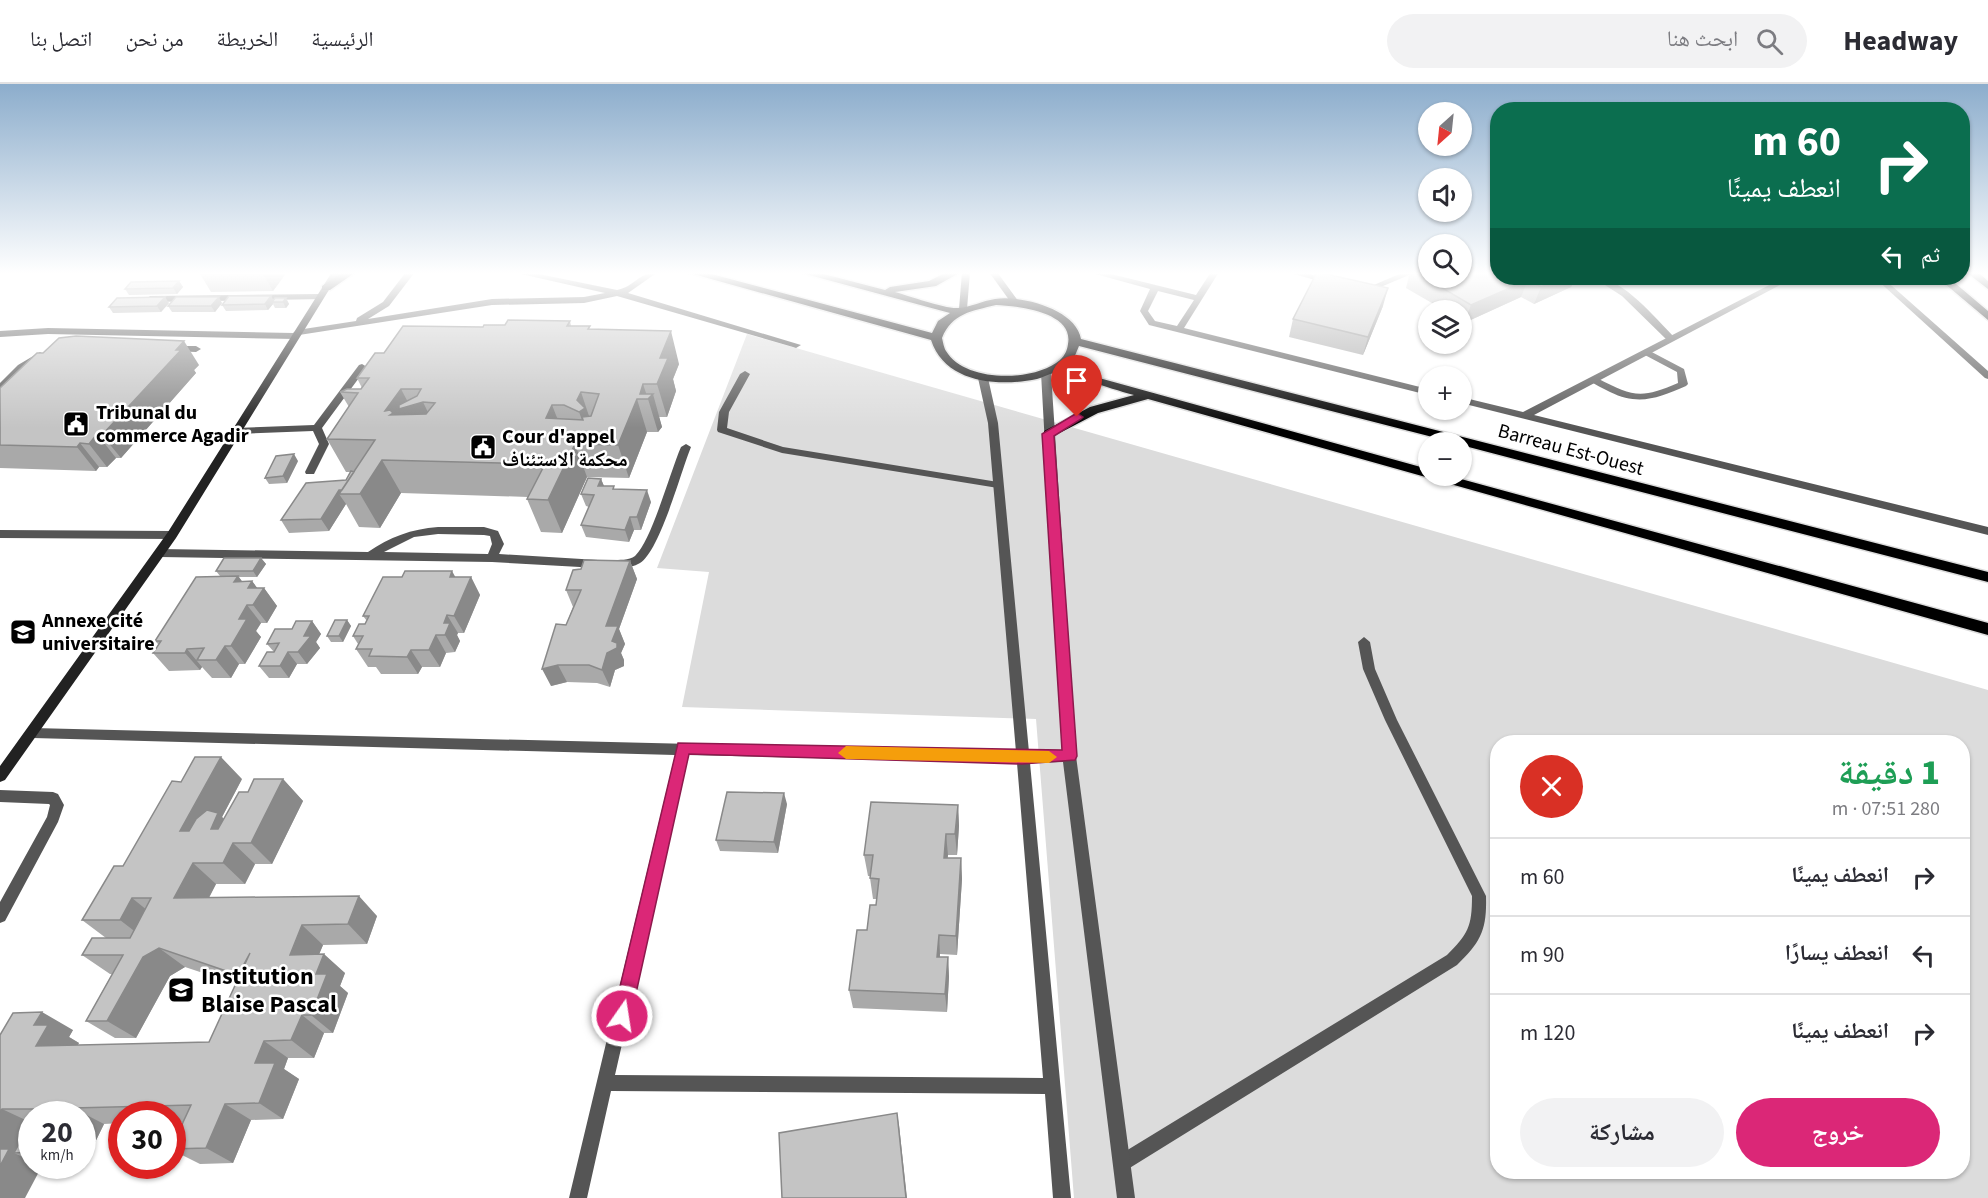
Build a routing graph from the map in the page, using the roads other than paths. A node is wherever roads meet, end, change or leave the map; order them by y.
1 (303, 324) edge
2 (352, 324) edge
3 (724, 324) edge
4 (884, 324) edge
5 (944, 324) edge
6 (1067, 324) edge
7 (1156, 324) edge
8 (1183, 324) edge
9 (1656, 324) edge
10 (1700, 324) edge
11 (1930, 324) edge
12 (1179, 330) junction
13 (0, 334) edge
14 (296, 334) junction
15 (936, 338) junction
16 (1671, 339) junction
17 (1075, 341) junction
18 (796, 345) dead end
19 (161, 349) edge
20 (196, 349) dead end
21 (47, 352) edge
22 (1646, 352) junction
23 (362, 367) edge
24 (1050, 371) junction
25 (745, 374) dead end
26 (1988, 376) edge
27 (983, 378) junction
28 (1594, 380) junction
29 (0, 388) edge
30 (1418, 390) edge
31 (1147, 396) junction
32 (1472, 403) edge
33 (1524, 416) junction
34 (317, 428) junction
35 (236, 430) junction
36 (1048, 434) junction
37 (686, 447) dead end
38 (1418, 470) edge
39 (310, 472) dead end
40 (998, 485) junction
41 (1472, 486) edge
42 (1988, 531) edge
43 (0, 534) edge
44 (172, 535) junction
45 (160, 553) junction
46 (372, 555) junction
47 (492, 558) junction
48 (1988, 577) edge
49 (1988, 629) edge
50 (1364, 642) dead end
51 (33, 733) junction
52 (683, 748) junction
53 (1069, 756) junction
54 (1022, 758) junction
55 (0, 776) edge
56 (0, 796) edge
57 (0, 916) edge
58 (607, 1083) junction
59 (1053, 1086) junction
60 (1122, 1163) junction
61 (578, 1198) edge
62 (1062, 1198) edge
63 (1126, 1198) edge

1 - 14 street
2 - 14 street
3 - 18 street
4 - 15 main road
5 - 15 main road
6 - 17 main road
7 - 12 street
8 - 12 street
9 - 16 street
10 - 16 street
11 - 26 street
12 - 30 street
13 - 14 street
14 - 35 street
15 - 27 main road
16 - 22 street
17 - 24 main road
17 - 48 main road, Barreau Est-Ouest
19 - 20 street
21 - 29 street
22 - 28 street
22 - 28 street
23 - 34 street
24 - 27 main road
24 - 31 main road
24 - 36 street
25 - 40 street
27 - 40 street
28 - 33 street
31 - 36 main road
31 - 38 main road
32 - 33 street
33 - 42 street
34 - 35 street
34 - 39 street
35 - 44 street
36 - 53 street
37 - 47 street
40 - 54 street
41 - 49 main road
43 - 44 street
44 - 45 street
45 - 46 street
45 - 51 street
46 - 47 street
46 - 47 street
50 - 60 street
51 - 52 street
51 - 55 street
52 - 54 street
52 - 58 street
53 - 54 street
53 - 60 street
54 - 59 street
56 - 57 street
58 - 59 street
58 - 61 street
59 - 62 street
60 - 63 street

